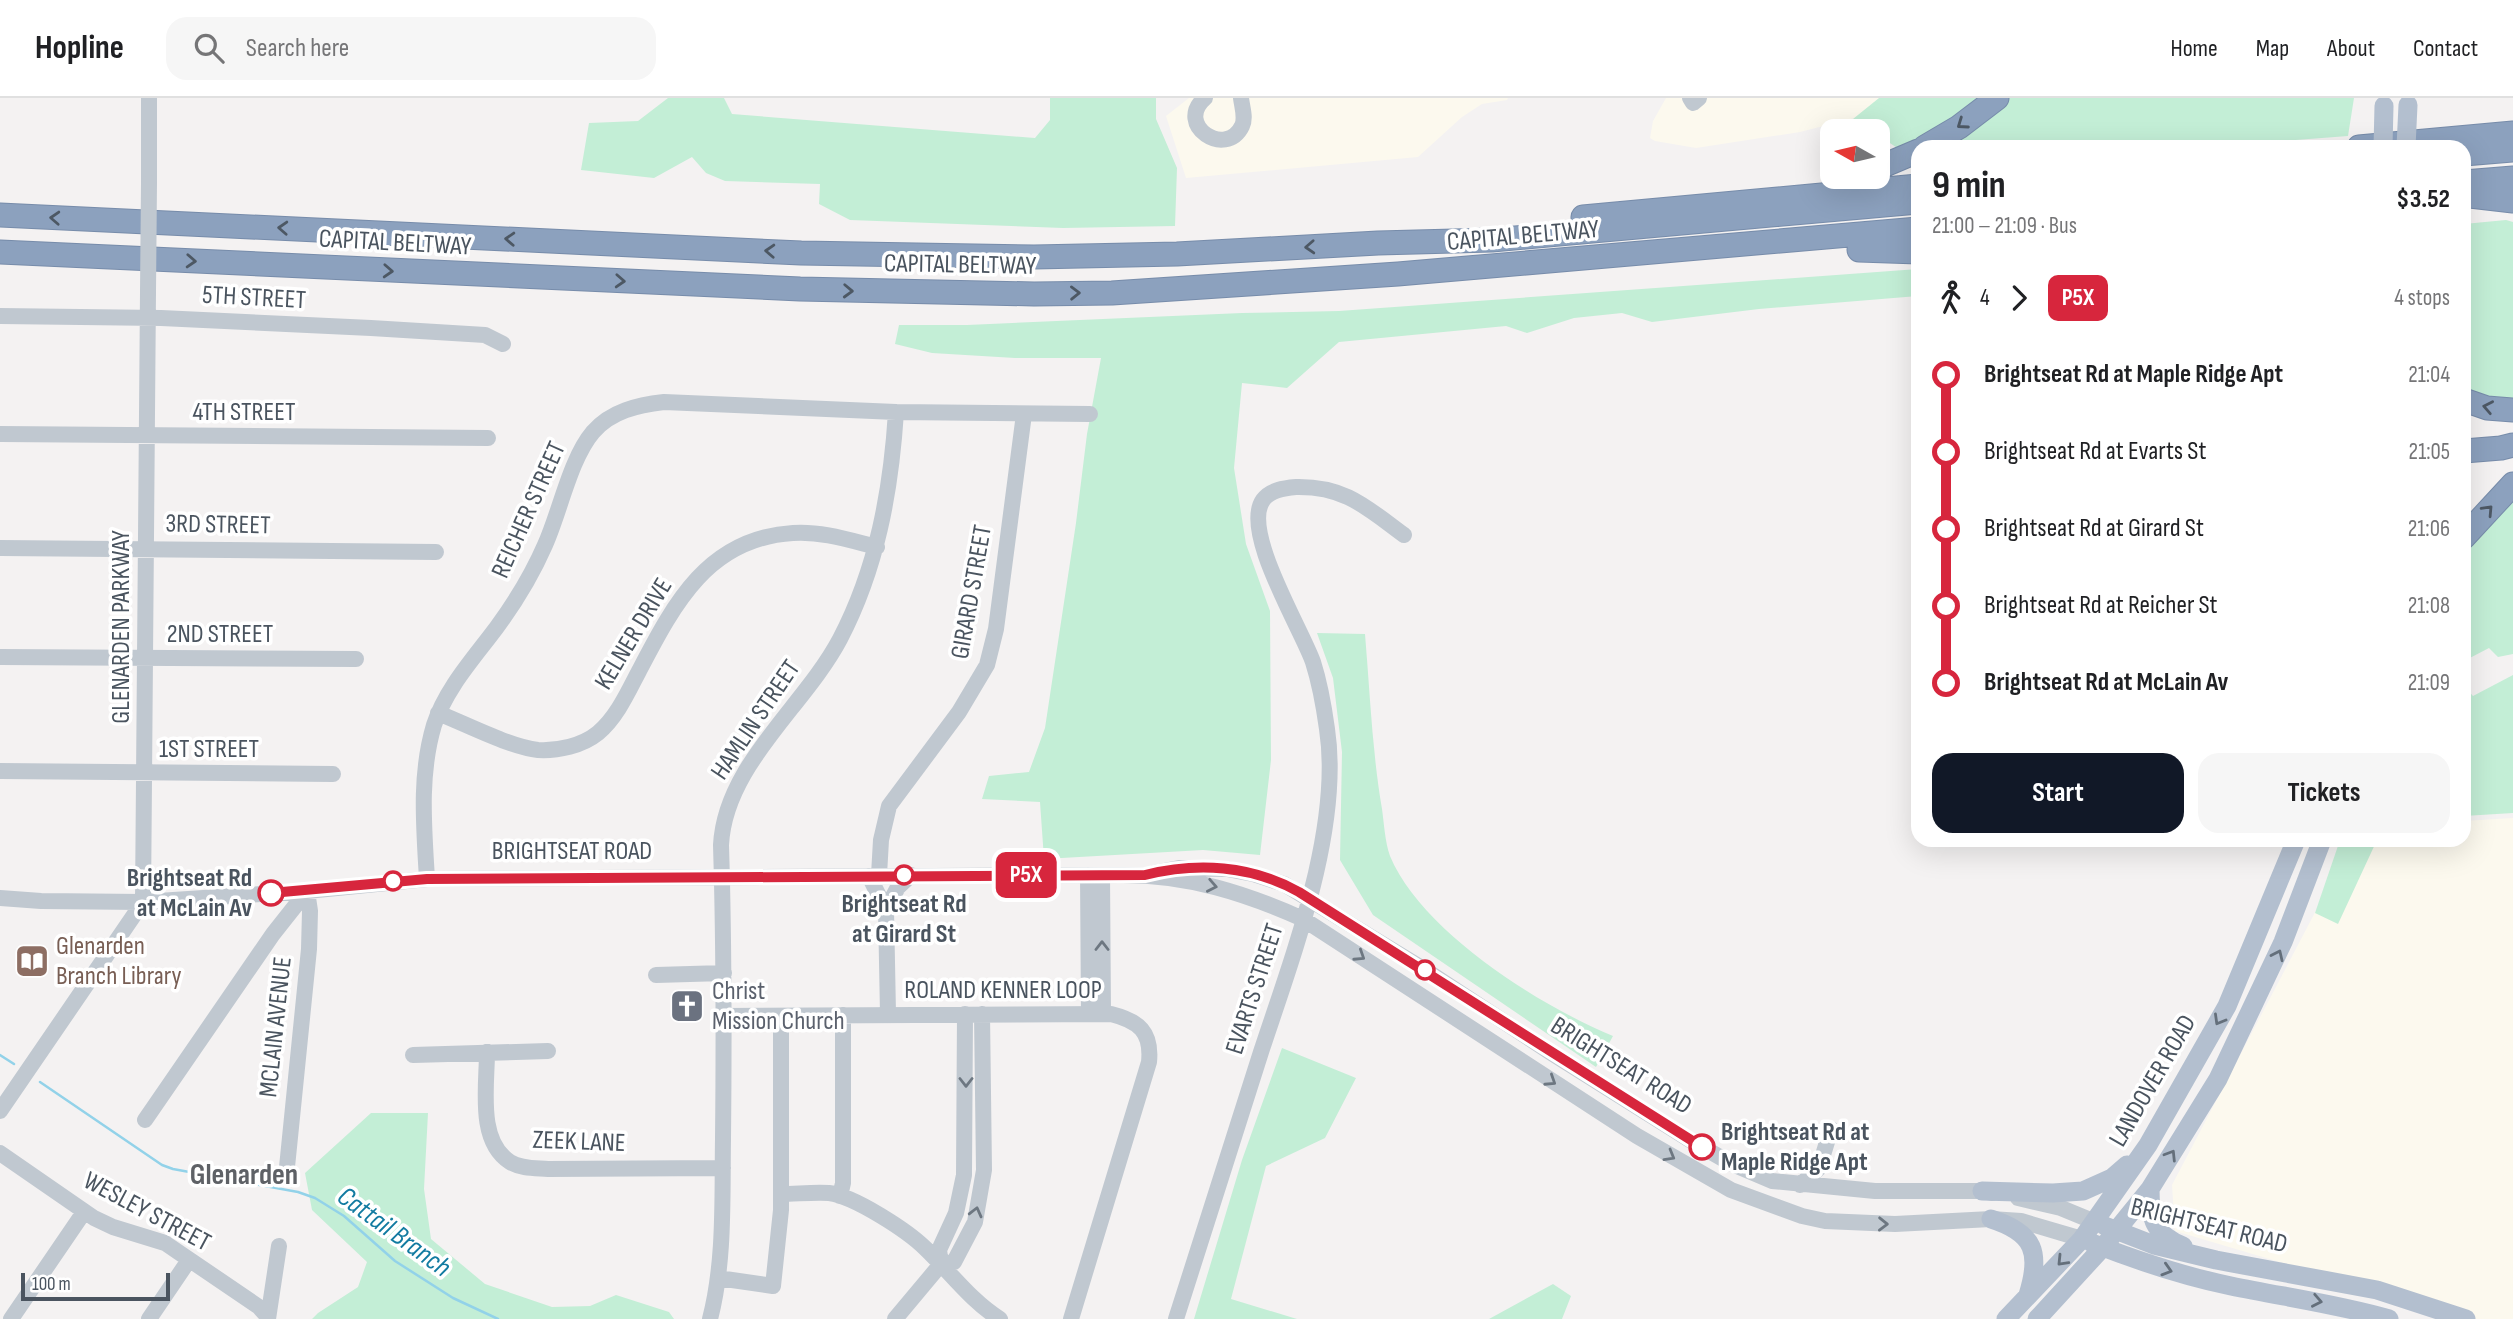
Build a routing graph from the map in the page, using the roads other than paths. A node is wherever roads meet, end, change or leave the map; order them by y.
1 (149, 98) edge
2 (1205, 98) edge
3 (1241, 98) edge
4 (1689, 98) edge
5 (1699, 98) edge
6 (1997, 98) edge
7 (2408, 101) edge
8 (2385, 102) edge
9 (2513, 125) edge
10 (2513, 133) edge
11 (1937, 140) edge
12 (2383, 140) edge
13 (2406, 140) edge
14 (2471, 144) edge
15 (2471, 145) edge
16 (2471, 146) edge
17 (2513, 150) edge
18 (1911, 153) edge
19 (1890, 163) edge
20 (2513, 177) edge
21 (1820, 185) edge
22 (1911, 187) edge
23 (2471, 190) edge
24 (2471, 192) edge
25 (2513, 192) edge
26 (2471, 193) edge
27 (1751, 201) junction
28 (2513, 201) edge
29 (1911, 203) edge
30 (0, 215) edge
31 (1911, 230) edge
32 (1378, 243) junction
33 (1911, 246) edge
34 (1859, 250) junction
35 (1911, 251) edge
36 (0, 252) edge
37 (1112, 293) junction
38 (0, 316) edge
39 (148, 318) junction
40 (503, 344) dead end
41 (2471, 402) edge
42 (2513, 410) edge
43 (896, 412) junction
44 (1024, 414) junction
45 (1090, 414) dead end
46 (0, 434) edge
47 (146, 435) junction
48 (488, 438) dead end
49 (2513, 445) edge
50 (2471, 450) edge
51 (2513, 484) edge
52 (2471, 529) edge
53 (1404, 535) dead end
54 (877, 547) junction
55 (0, 548) edge
56 (145, 549) junction
57 (436, 552) dead end
58 (0, 657) edge
59 (144, 658) junction
60 (356, 659) dead end
61 (438, 713) junction
62 (0, 771) edge
63 (145, 773) junction
64 (333, 774) dead end
65 (2293, 847) edge
66 (2319, 847) edge
67 (874, 875) junction
68 (911, 875) junction
69 (1095, 875) junction
70 (1145, 875) junction
71 (722, 877) junction
72 (427, 879) junction
73 (307, 891) junction
74 (0, 898) edge
75 (1308, 898) junction
76 (143, 902) junction
77 (886, 910) junction
78 (1303, 919) junction
79 (724, 973) junction
80 (656, 975) dead end
81 (888, 1014) junction
82 (965, 1014) junction
83 (982, 1014) junction
84 (1096, 1014) junction
85 (843, 1015) junction
86 (724, 1016) junction
87 (781, 1016) junction
88 (548, 1051) dead end
89 (487, 1052) junction
90 (413, 1055) dead end
91 (0, 1111) edge
92 (145, 1120) dead end
93 (1831, 1129) dead end
94 (2148, 1145) junction
95 (0, 1153) edge
96 (287, 1167) dead end
97 (723, 1168) junction
98 (1800, 1185) junction
99 (2150, 1189) junction
100 (1982, 1191) junction
101 (781, 1194) junction
102 (840, 1196) junction
103 (84, 1212) junction
104 (1991, 1219) junction
105 (2095, 1222) junction
106 (2117, 1231) junction
107 (2082, 1239) junction
108 (279, 1246) dead end
109 (2103, 1247) junction
110 (189, 1260) junction
111 (2216, 1260) junction
112 (941, 1264) junction
113 (718, 1278) junction
114 (2027, 1297) junction
115 (268, 1318) edge
116 (11, 1319) edge
117 (149, 1319) edge
118 (710, 1319) edge
119 (895, 1319) edge
120 (1000, 1319) edge
121 (1071, 1319) edge
122 (1176, 1319) edge
123 (2006, 1319) edge
124 (2037, 1319) edge
125 (2389, 1319) edge
126 (2466, 1319) edge

1 - 39 street, GLENARDEN PARKWAY, bridge
2 - 3 street
4 - 5 street
6 -> 11 highway
7 - 13 main road, bridge
8 - 12 main road, bridge
9 - 14 highway
10 - 15 highway
16 - 17 highway
18 - 19 highway
20 - 23 highway
21 - 27 highway
22 - 27 highway
24 - 25 highway
26 - 28 highway
27 - 32 highway
29 - 32 highway, CAPITAL BELTWAY
32 -> 30 highway, CAPITAL BELTWAY
31 - 37 highway, CAPITAL BELTWAY
33 - 34 highway
34 - 35 highway
34 - 37 highway
36 -> 37 highway, CAPITAL BELTWAY
38 - 39 street, 5TH STREET
39 - 40 street, 5TH STREET
39 - 47 street, GLENARDEN PARKWAY
42 -> 41 highway
43 - 44 street, REICHER STREET
43 - 54 street, HAMLIN STREET
43 - 61 street, REICHER STREET
44 - 45 street, REICHER STREET
44 - 67 street, GIRARD STREET
46 - 47 street, 4TH STREET
47 - 48 street, 4TH STREET
47 - 56 street, GLENARDEN PARKWAY
49 - 50 highway
52 -> 51 highway
53 - 75 street, EVARTS STREET
54 - 61 street, KELNER DRIVE
54 - 71 street, HAMLIN STREET
55 - 56 street, 3RD STREET
56 - 57 street, 3RD STREET
56 - 59 street, GLENARDEN PARKWAY
58 - 59 street, 2ND STREET
59 - 60 street, 2ND STREET
59 - 63 street, GLENARDEN PARKWAY
61 - 72 street, REICHER STREET
62 - 63 street, 1ST STREET
63 - 64 street, 1ST STREET
63 - 76 street, GLENARDEN PARKWAY
65 -> 94 main road, LANDOVER ROAD
99 -> 66 main road, LANDOVER ROAD
67 - 68 street, BRIGHTSEAT ROAD
67 - 71 street, BRIGHTSEAT ROAD
67 - 77 street
68 - 69 street, BRIGHTSEAT ROAD
68 - 77 street
69 - 70 street, BRIGHTSEAT ROAD
69 - 84 street
70 - 75 street, BRIGHTSEAT ROAD
70 -> 78 street, BRIGHTSEAT ROAD
71 - 72 street, BRIGHTSEAT ROAD
71 - 79 street, HAMLIN STREET
72 - 73 street, BRIGHTSEAT ROAD
73 - 76 street, BRIGHTSEAT ROAD
73 - 92 street
73 - 96 street, MCLAIN AVENUE
74 - 76 street, BRIGHTSEAT ROAD
75 - 78 street, EVARTS STREET
75 - 98 street, BRIGHTSEAT ROAD
76 - 91 street
77 - 81 street
78 -> 104 street, BRIGHTSEAT ROAD
78 - 122 street, EVARTS STREET
79 - 80 street
79 - 86 street, HAMLIN STREET
81 - 82 street, ROLAND KENNER LOOP
81 - 85 street, ROLAND KENNER LOOP
82 - 83 street, ROLAND KENNER LOOP
82 -> 112 street
83 - 84 street, ROLAND KENNER LOOP
112 -> 83 street
84 - 121 street, ROLAND KENNER LOOP
85 - 87 street, ROLAND KENNER LOOP
85 - 102 street
86 - 87 street, ROLAND KENNER LOOP
86 - 97 street, HAMLIN STREET
87 - 101 street
88 - 89 street
89 - 90 street
89 - 97 street, ZEEK LANE
93 - 98 street
94 - 100 main road
94 - 105 main road, LANDOVER ROAD
95 - 103 street, WESLEY STREET
97 - 113 street, HAMLIN STREET
98 - 100 street, BRIGHTSEAT ROAD
99 - 106 main road, LANDOVER ROAD
99 - 111 main road
100 - 105 street, BRIGHTSEAT ROAD
101 - 102 street
101 - 113 street
102 - 112 street
103 - 110 street, WESLEY STREET
103 - 116 street
104 - 107 street, BRIGHTSEAT ROAD
104 - 114 main road
105 - 106 main road, BRIGHTSEAT ROAD
105 - 107 main road, LANDOVER ROAD
106 - 109 main road, LANDOVER ROAD
106 - 111 main road, BRIGHTSEAT ROAD
107 - 109 main road, BRIGHTSEAT ROAD
107 -> 114 main road, LANDOVER ROAD
108 - 115 street
109 - 124 main road, LANDOVER ROAD
109 -> 125 main road, BRIGHTSEAT ROAD
110 - 115 street, WESLEY STREET
110 - 117 street
111 - 126 main road, BRIGHTSEAT ROAD
112 - 119 street
112 - 120 street
113 - 118 street, HAMLIN STREET
114 - 123 main road, LANDOVER ROAD

